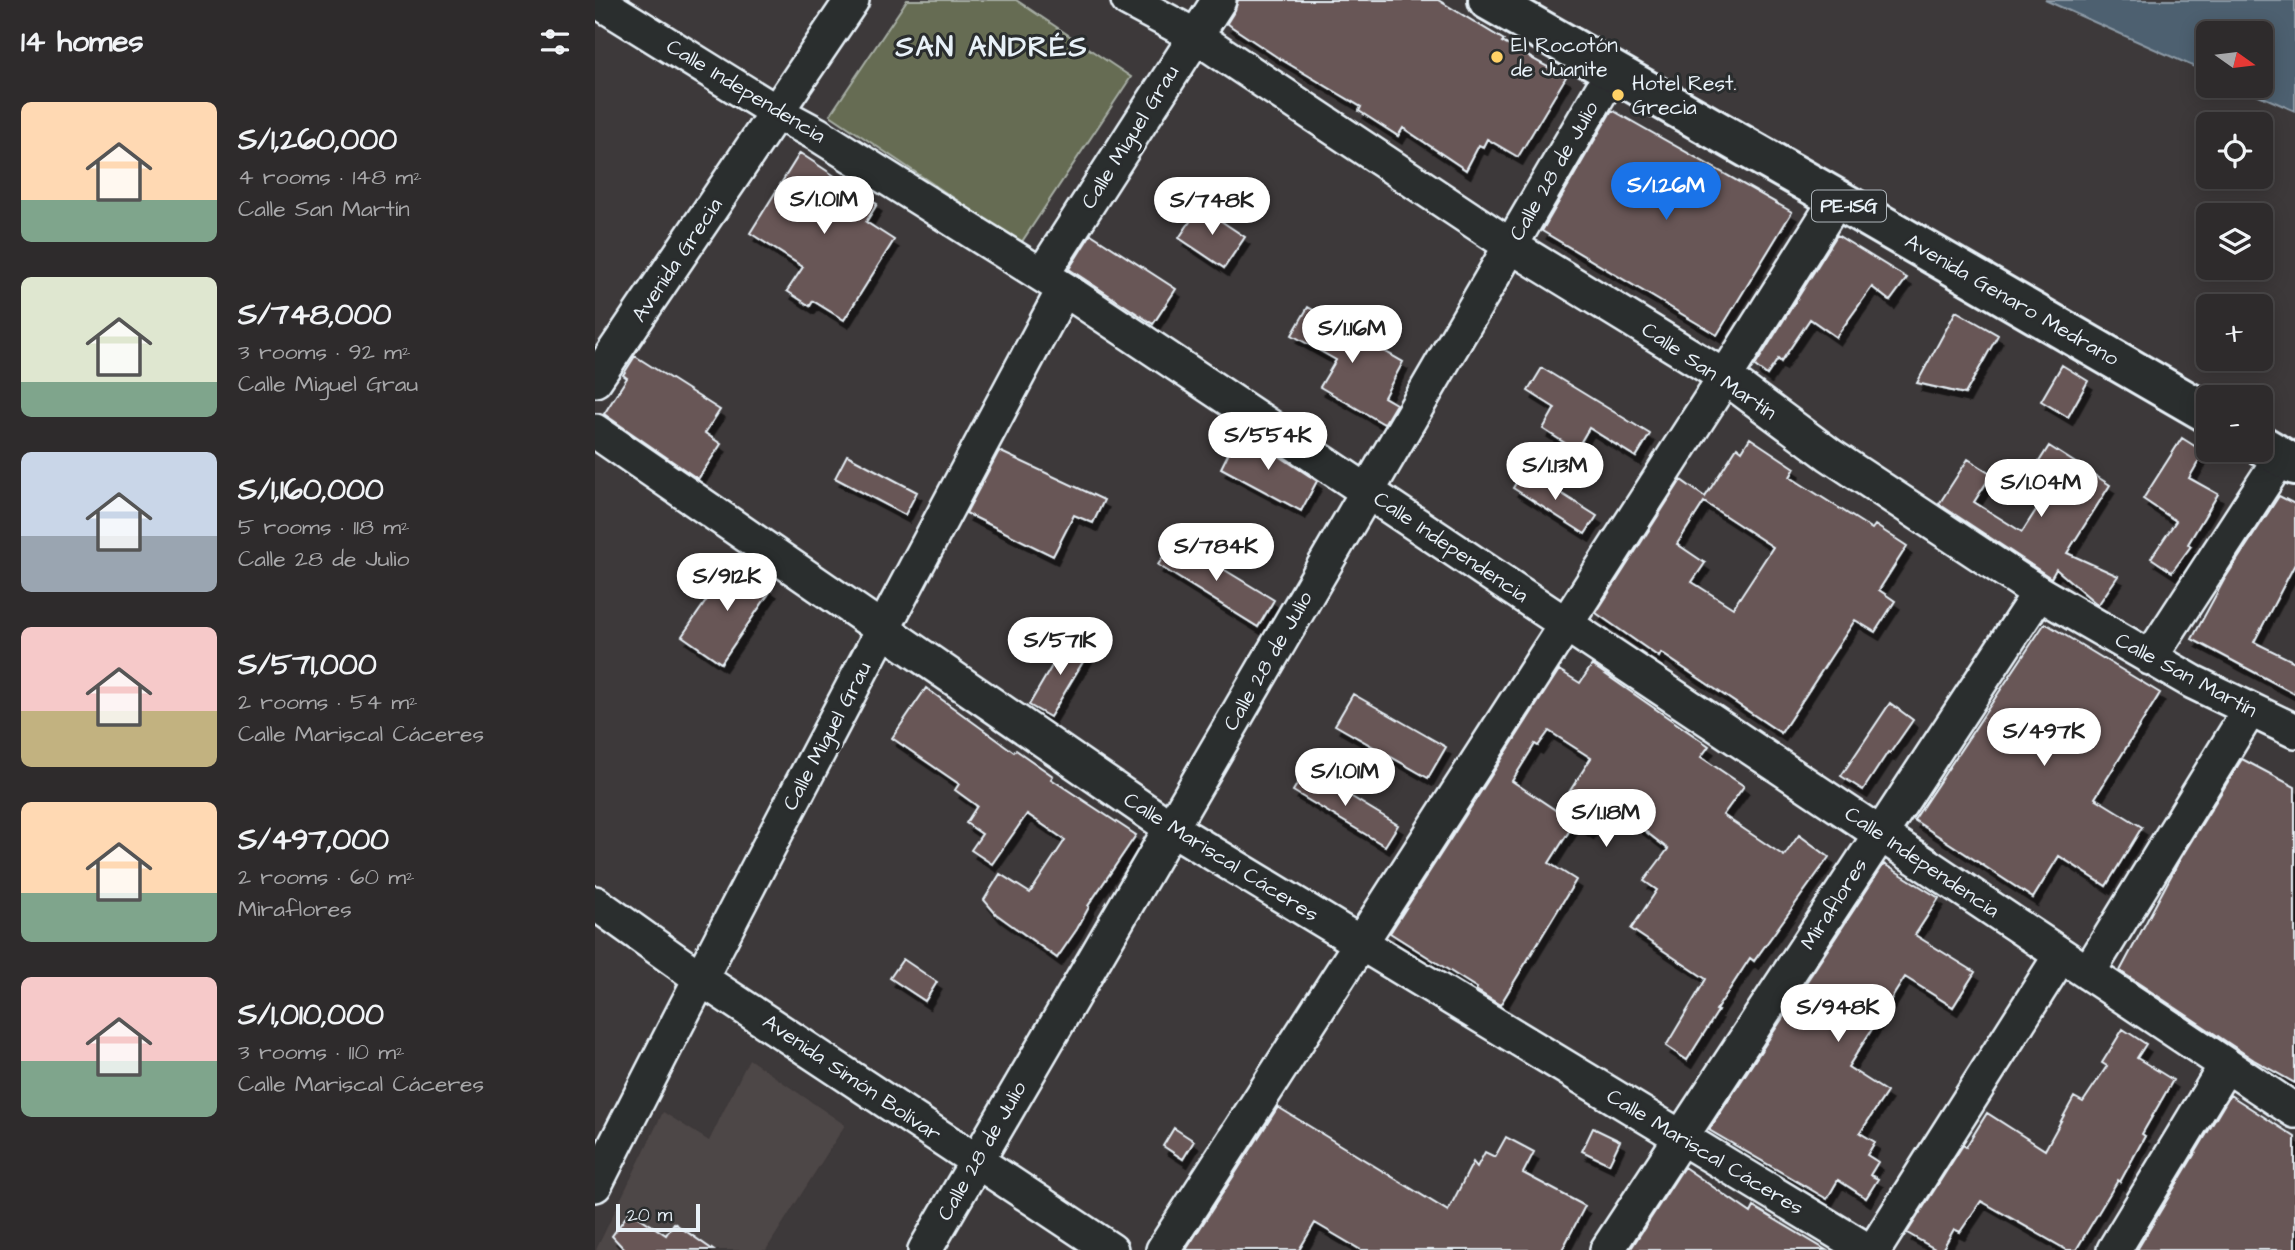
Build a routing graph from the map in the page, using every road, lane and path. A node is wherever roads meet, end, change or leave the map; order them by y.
1 (596, 0) edge
2 (852, 0) edge
3 (1128, 0) edge
4 (1219, 0) edge
5 (1488, 0) edge
6 (1194, 35) junction
7 (1612, 72) junction
8 (778, 113) junction
9 (1837, 199) junction
10 (1511, 246) junction
11 (1053, 282) junction
12 (1725, 377) junction
13 (595, 380) edge
14 (2196, 406) edge
15 (595, 431) edge
16 (2279, 455) edge
17 (1367, 491) junction
18 (2039, 593) junction
19 (1565, 624) junction
20 (882, 630) junction
21 (2150, 658) junction
22 (2249, 711) junction
23 (2295, 731) edge
24 (1171, 828) junction
25 (1880, 834) junction
26 (595, 902) edge
27 (1360, 943) junction
28 (2061, 955) junction
29 (2088, 973) junction
30 (700, 978) junction
31 (2226, 1065) junction
32 (2295, 1111) edge
33 (1681, 1137) junction
34 (977, 1161) junction
35 (595, 1185) edge
36 (925, 1250) edge
37 (1111, 1250) edge
38 (1163, 1250) edge
39 (1607, 1250) edge
40 (1867, 1250) edge
41 (1874, 1250) edge
42 (2114, 1250) edge

1 - 8 street, Calle Independencia
2 - 8 street, Avenida Grecia
3 - 6 street, Calle San Martín
4 - 6 street, Calle Miguel Grau
5 - 7 main road, Avenida Genaro Medrano / PE-1SG
6 - 10 street, Calle San Martín
6 - 11 street, Calle Miguel Grau
7 - 9 main road, Avenida Genaro Medrano / PE-1SG
7 - 10 street, Calle 28 de Julio
8 - 11 street, Calle Independencia
8 - 13 street, Avenida Grecia
9 - 12 street
9 - 14 main road, Avenida Genaro Medrano / PE-1SG
10 - 12 street, Calle San Martín
10 - 17 street, Calle 28 de Julio
11 - 17 street, Calle Independencia
11 - 20 street, Calle Miguel Grau
12 - 18 street, Calle San Martín
12 - 19 street
15 - 20 street, Calle Mariscal Cáceres
16 - 21 street
17 - 19 street, Calle Independencia
17 - 24 street, Calle 28 de Julio
18 - 21 street, Calle San Martín
18 - 25 street, Miraflores
19 - 25 street, Calle Independencia
19 - 27 street
20 - 24 street, Calle Mariscal Cáceres
20 - 30 street, Calle Miguel Grau
21 - 22 street, Calle San Martín
22 - 23 street, Calle San Martín
22 - 29 street
24 - 27 street, Calle Mariscal Cáceres
24 - 34 street, Calle 28 de Julio
25 - 28 street, Calle Independencia
25 - 33 street, Miraflores
26 - 30 street, Avenida Simón Bolívar
27 - 33 street, Calle Mariscal Cáceres
27 - 38 street
28 - 29 street, Calle Independencia
28 - 41 street
29 - 31 street, Calle Independencia
30 - 34 street, Avenida Simón Bolívar
30 - 35 street, Calle Miguel Grau
31 - 32 street, Calle Independencia
31 - 42 street
33 - 39 street, Miraflores
33 - 40 street, Calle Mariscal Cáceres
34 - 36 street, Calle 28 de Julio
34 - 37 street, Avenida Simón Bolívar

